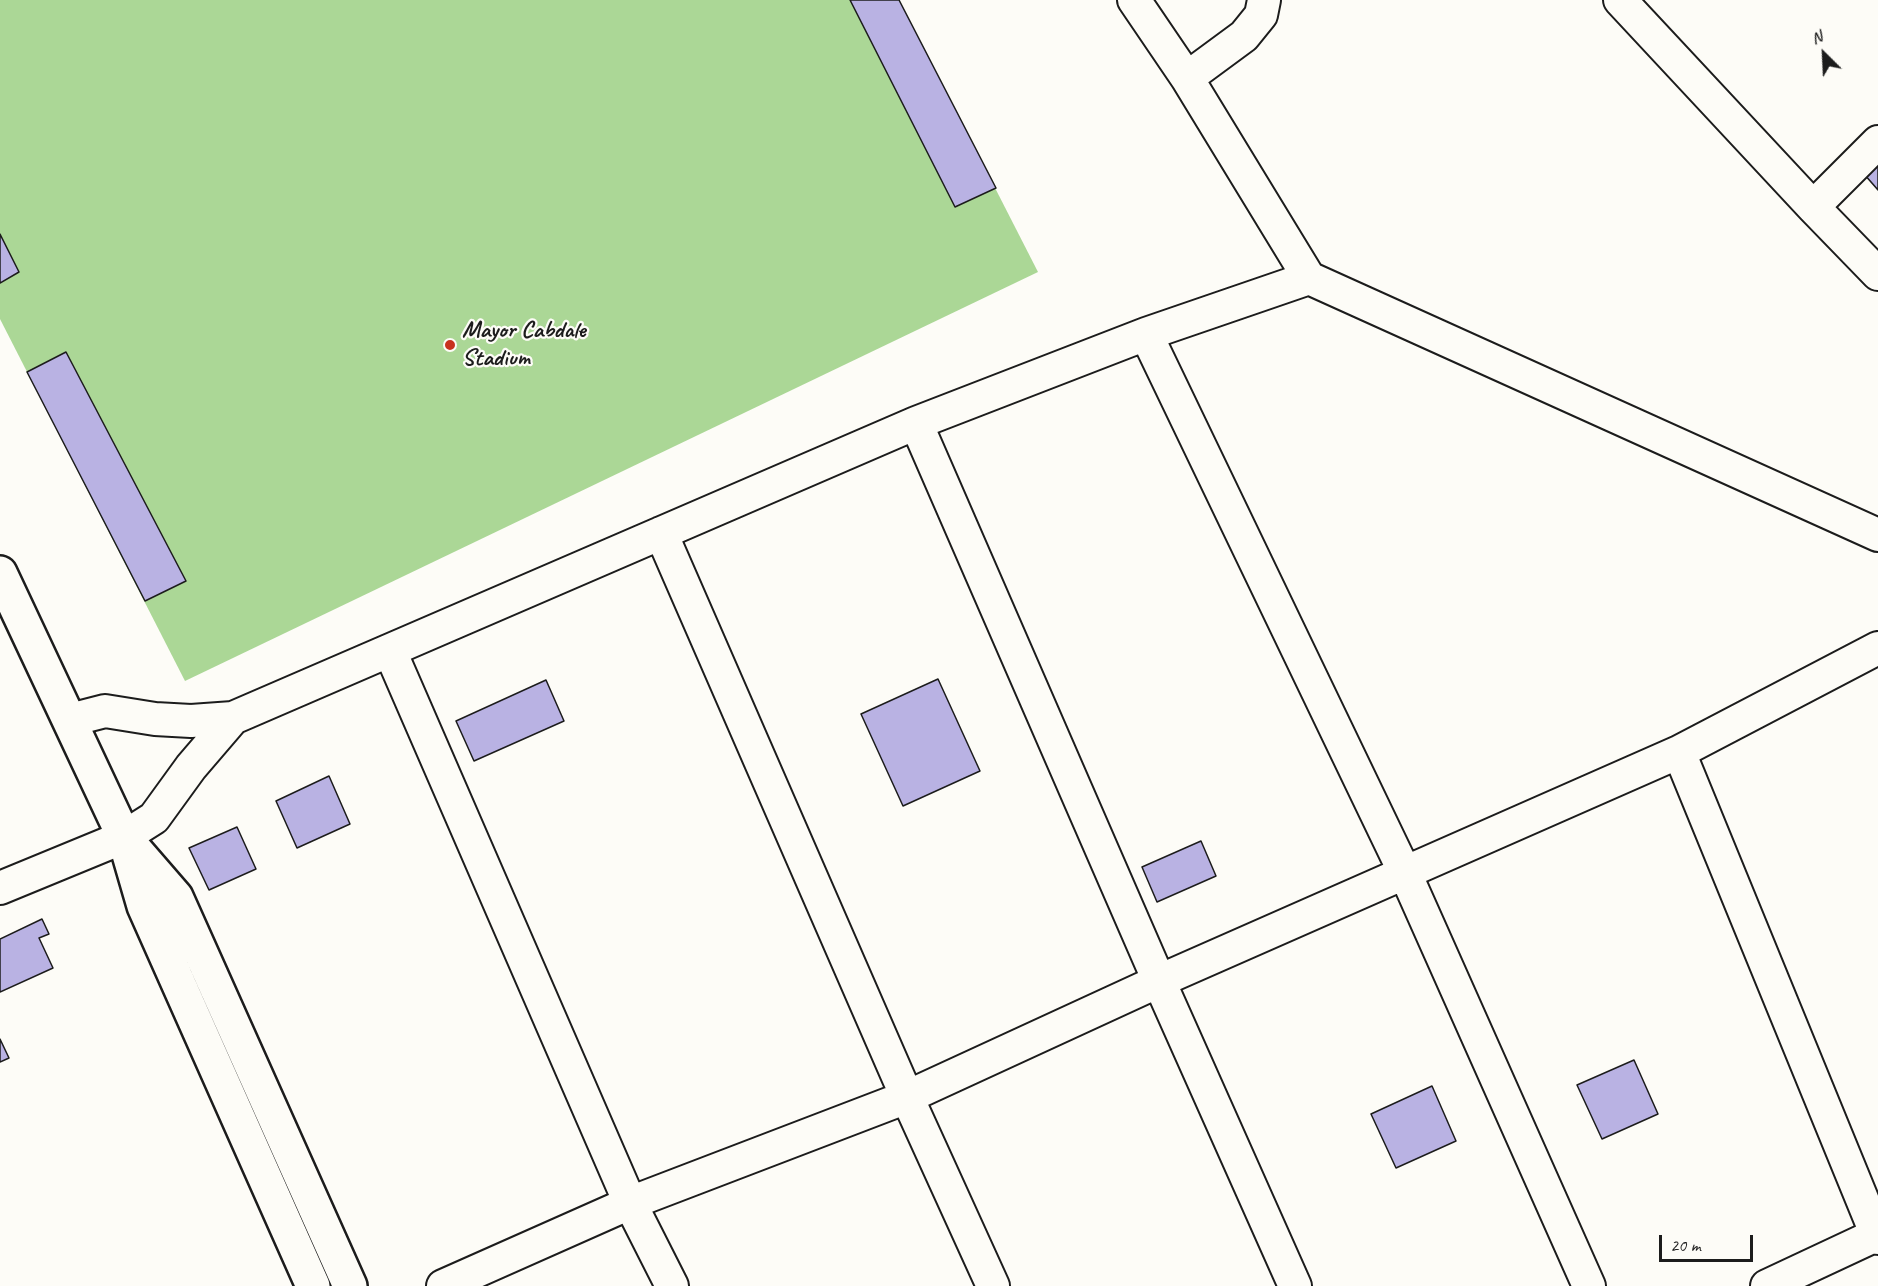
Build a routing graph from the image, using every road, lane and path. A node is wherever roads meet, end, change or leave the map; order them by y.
1 (1134, 0) edge
2 (1264, 0) edge
3 (1620, 0) edge
4 (1187, 78) junction
5 (1878, 142) edge
6 (1813, 207) junction
7 (1878, 274) edge
8 (1309, 278) junction
9 (1146, 334) junction
10 (916, 423) junction
11 (661, 533) junction
12 (1878, 535) edge
13 (0, 573) edge
14 (1878, 648) edge
15 (390, 651) junction
16 (233, 718) junction
17 (70, 720) junction
18 (1679, 752) junction
19 (124, 837) junction
20 (1405, 873) junction
21 (0, 888) edge
22 (1159, 981) junction
23 (907, 1097) junction
24 (630, 1203) junction
25 (1878, 1236) edge
26 (313, 1286) edge
27 (350, 1286) edge
28 (443, 1286) edge
29 (672, 1286) edge
30 (993, 1286) edge
31 (1295, 1286) edge
32 (1589, 1286) edge
33 (1767, 1286) edge

1 - 4 street
2 - 4 street
3 - 6 street
4 - 8 street
5 - 6 street
6 - 7 street
8 - 9 street
8 - 12 street
9 - 10 street
9 - 20 street
10 - 11 street
10 - 22 street
11 - 15 street
11 - 23 street
13 - 17 street
14 - 18 street
15 - 16 street
15 - 24 street
16 - 17 street
16 - 19 street
17 - 19 street
18 - 20 street
18 - 25 street
19 - 21 street
19 - 26 street
19 - 27 street
20 - 22 street
20 - 32 street
22 - 23 street
22 - 31 street
23 - 24 street
23 - 30 street
24 - 28 street
24 - 29 street
25 - 33 street

